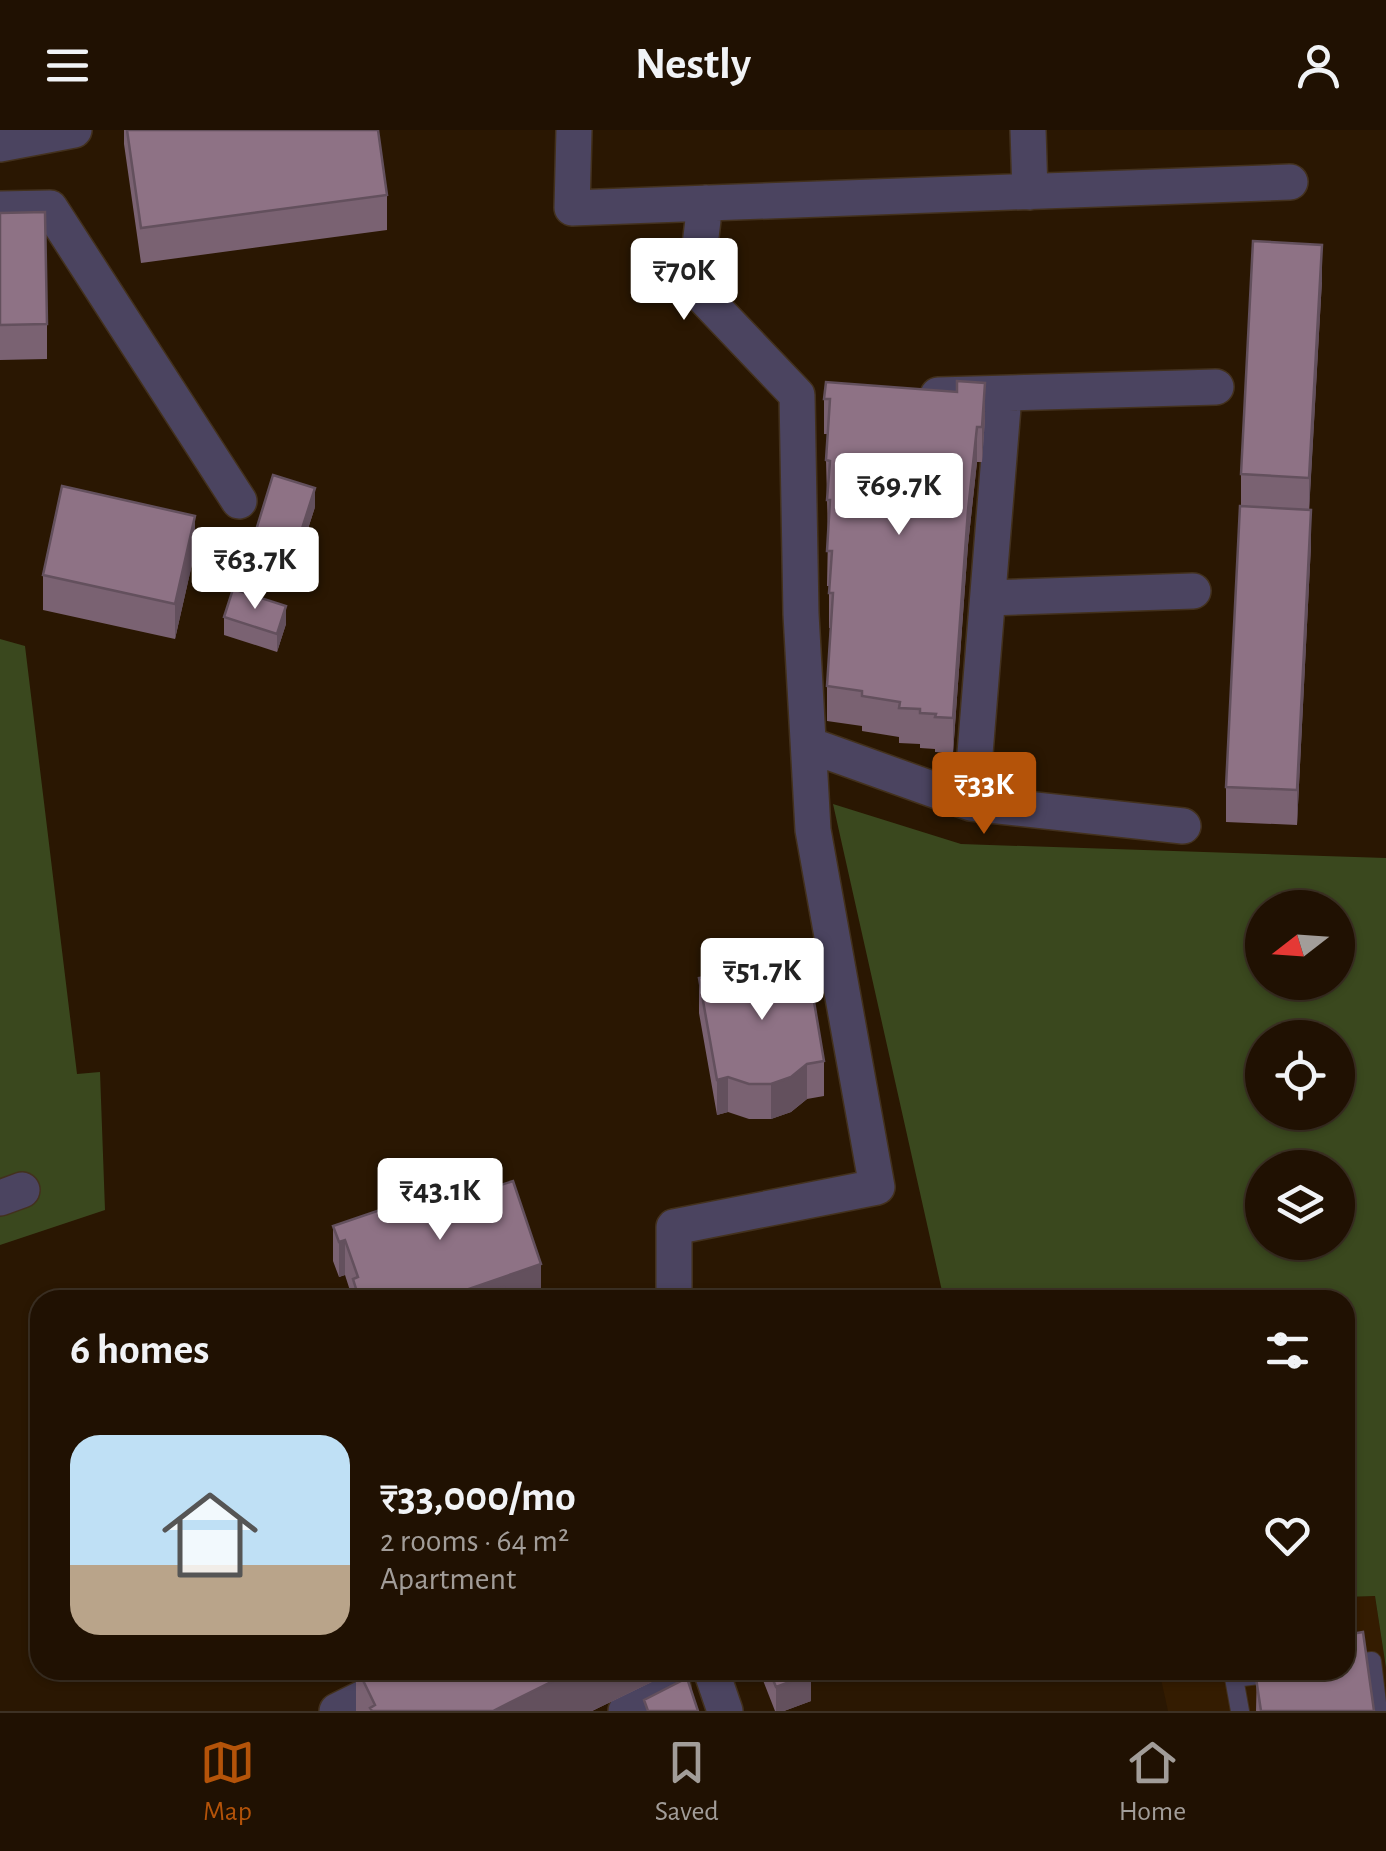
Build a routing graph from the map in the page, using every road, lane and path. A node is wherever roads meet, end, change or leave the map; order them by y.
1 (74, 130) edge
2 (574, 130) edge
3 (1028, 130) edge
4 (0, 144) edge
5 (1290, 182) dead end
6 (1030, 192) junction
7 (705, 203) junction
8 (0, 209) edge
9 (1216, 387) dead end
10 (798, 395) junction
11 (835, 395) edge
12 (910, 395) edge
13 (1004, 395) junction
14 (239, 502) dead end
15 (1194, 592) dead end
16 (988, 598) junction
17 (808, 745) junction
18 (971, 803) junction
19 (1183, 826) dead end
20 (674, 1290) edge
21 (1355, 1663) edge
22 (400, 1680) edge
23 (672, 1680) edge
24 (714, 1680) edge
25 (1234, 1680) edge
26 (337, 1711) edge
27 (626, 1711) edge
28 (725, 1711) edge
29 (1240, 1711) edge
30 (1378, 1711) edge

1 - 4 street
2 - 7 street
3 - 6 street
5 - 6 street
6 - 7 street
7 - 10 street
8 - 14 street
9 - 13 street
10 - 11 street
10 - 17 street
12 - 13 street
13 - 16 street
15 - 16 street
16 - 18 street
17 - 18 street
17 - 20 street
18 - 19 street
21 - 30 lane
22 - 26 street
23 - 27 street
24 - 28 street
25 - 29 lane

